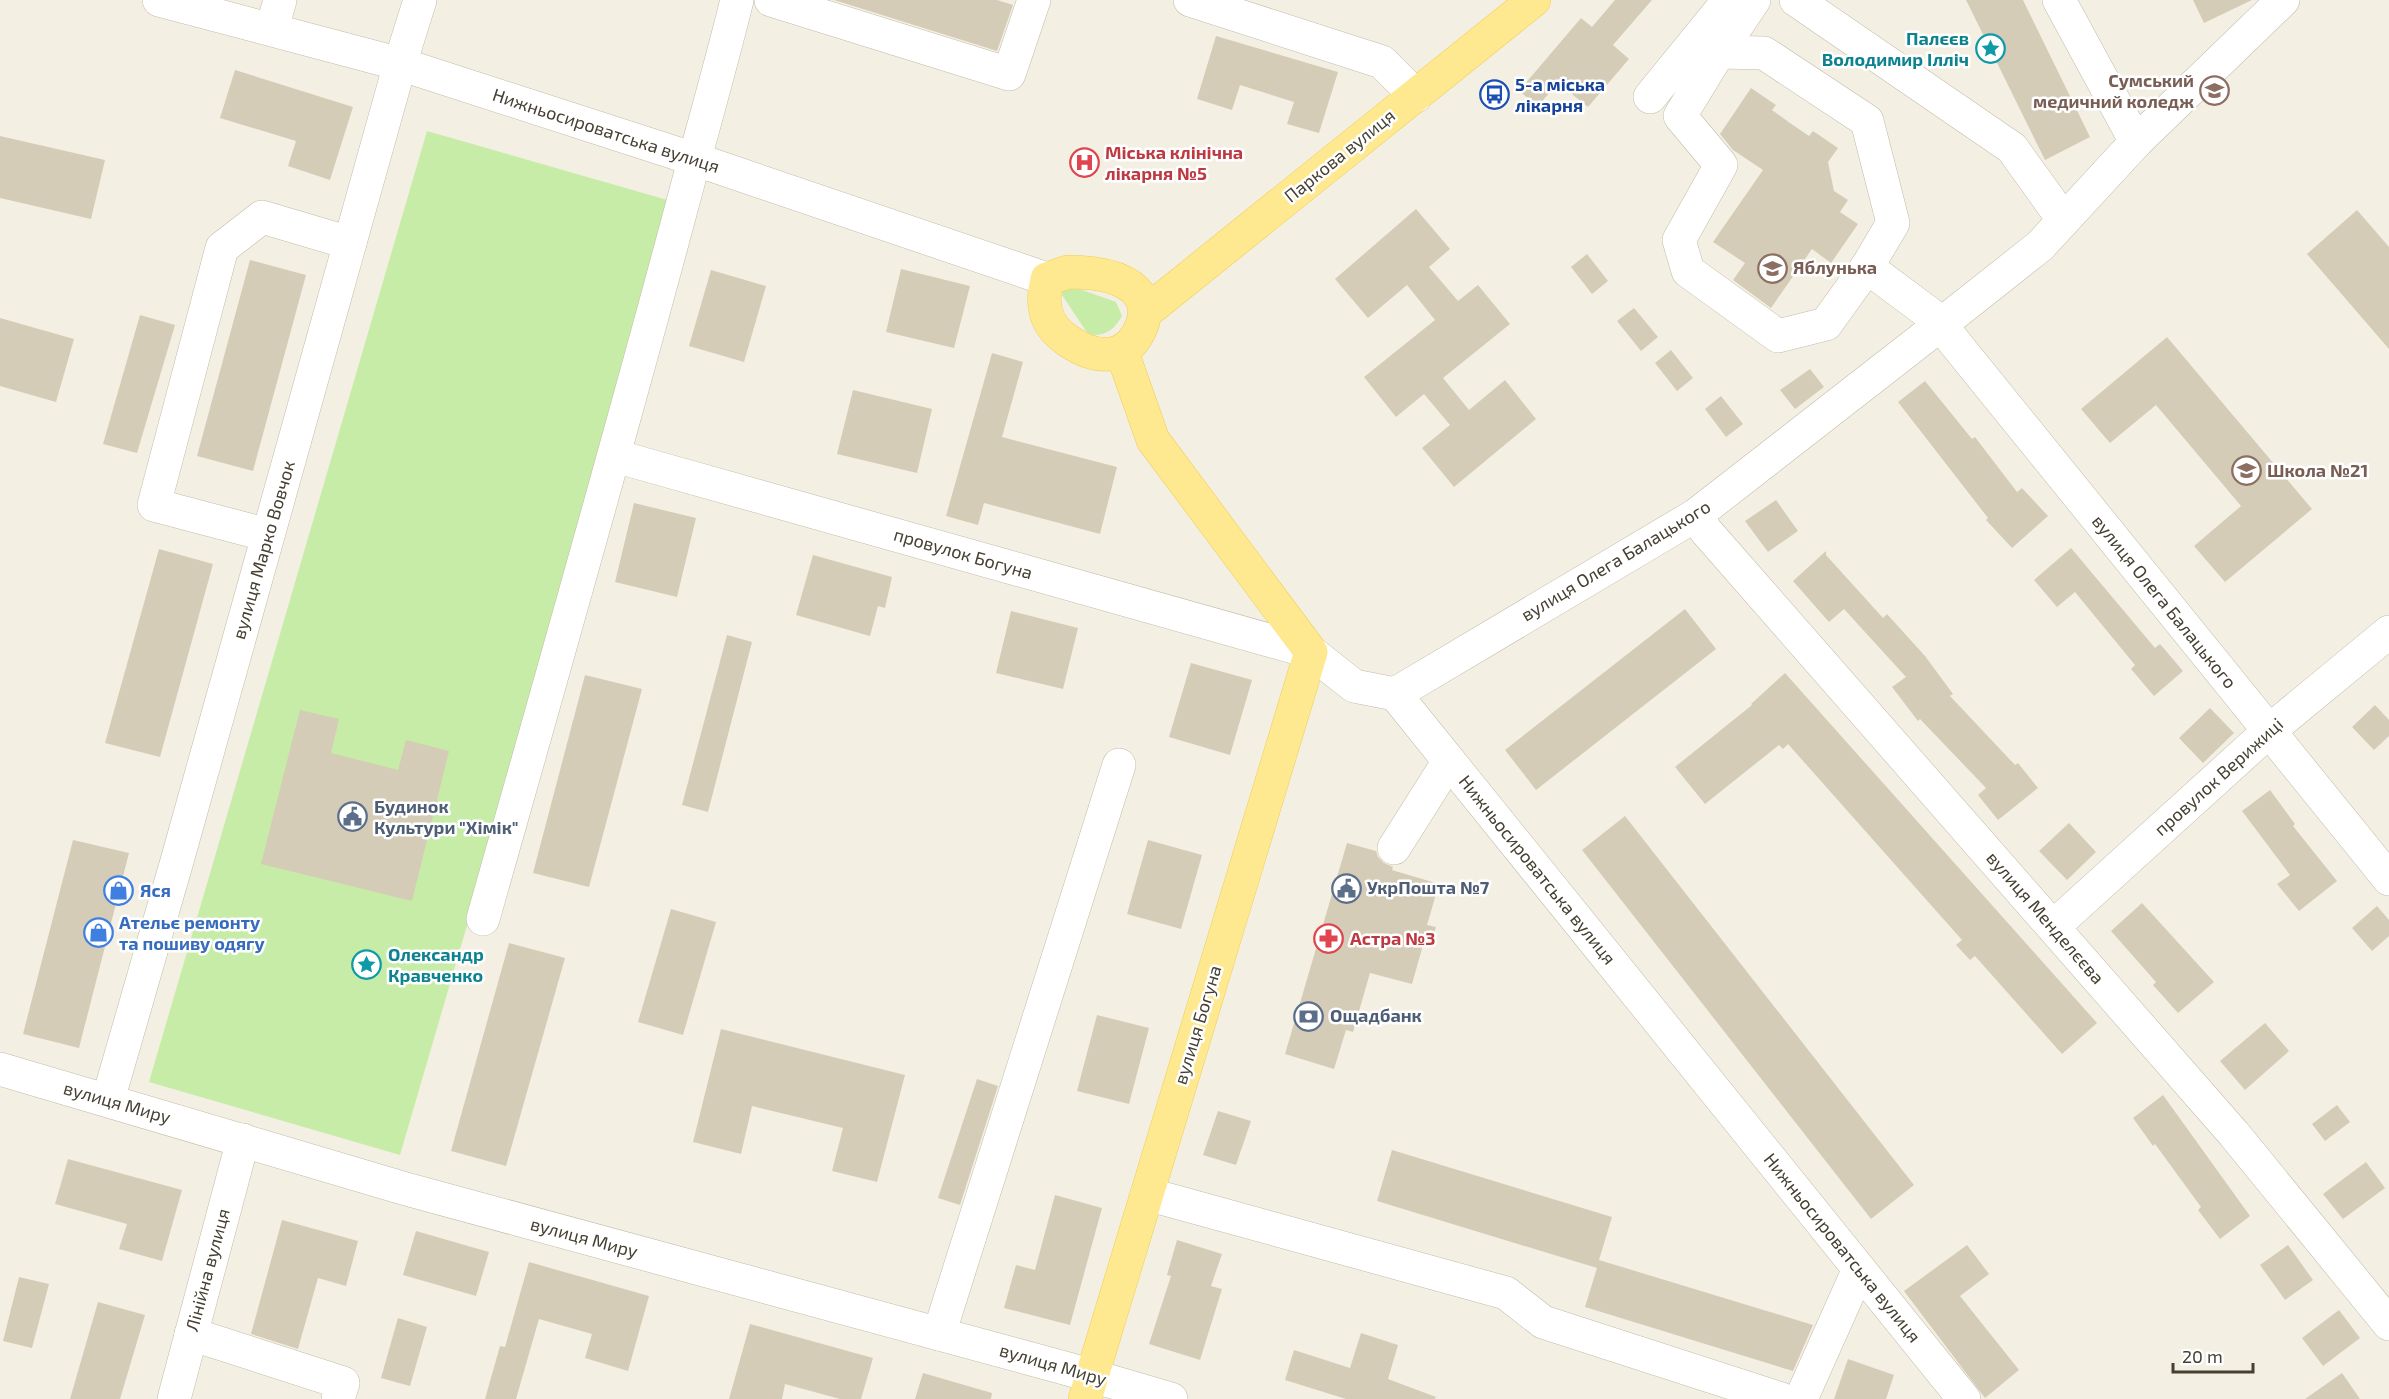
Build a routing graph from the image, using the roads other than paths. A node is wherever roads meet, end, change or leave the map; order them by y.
1 (159, 0) edge
2 (420, 0) edge
3 (737, 0) edge
4 (771, 0) edge
5 (1034, 0) edge
6 (1191, 0) edge
7 (1534, 0) edge
8 (1729, 0) edge
9 (1754, 0) edge
10 (1796, 0) edge
11 (2059, 0) edge
12 (2276, 3) edge
13 (276, 14) edge
14 (1719, 52) junction
15 (400, 64) junction
16 (1416, 96) junction
17 (1650, 97) dead end
18 (2136, 142) junction
19 (694, 159) junction
20 (2063, 219) junction
21 (350, 243) junction
22 (1867, 267) junction
23 (1047, 279) junction
24 (1146, 312) junction
25 (1940, 325) junction
26 (1122, 352) junction
27 (615, 456) junction
28 (1696, 515) junction
29 (268, 535) junction
30 (2389, 632) edge
31 (1311, 652) junction
32 (1395, 694) junction
33 (2269, 731) junction
34 (1449, 761) junction
35 (1119, 765) dead end
36 (1394, 848) dead end
37 (2389, 879) edge
38 (483, 919) dead end
39 (2053, 927) junction
40 (0, 1069) edge
41 (108, 1100) junction
42 (243, 1140) junction
43 (1147, 1194) junction
44 (1859, 1269) junction
45 (2389, 1324) edge
46 (191, 1334) junction
47 (939, 1334) junction
48 (1088, 1387) edge
49 (174, 1399) edge
50 (338, 1399) edge
51 (1170, 1399) edge
52 (1780, 1399) edge
53 (1802, 1399) edge
54 (1964, 1399) edge

1 - 13 street, Нижньосироватська вулиця
2 - 15 street, вулиця Марко Вовчок
3 - 19 street
4 - 5 street
6 - 16 street
7 - 16 main road, Паркова вулиця
8 - 17 street
9 - 14 street
10 - 20 street
11 - 18 street
12 - 18 street, вулиця Олега Балацького
13 - 15 street, Нижньосироватська вулиця
14 - 22 street
14 - 22 street
15 - 19 street, Нижньосироватська вулиця
15 - 21 street, вулиця Марко Вовчок
16 - 24 main road, Паркова вулиця
18 - 20 street, вулиця Олега Балацького
19 - 23 street, Нижньосироватська вулиця
19 - 27 street
20 - 25 street, вулиця Олега Балацького
21 - 29 street, вулиця Марко Вовчок
21 - 29 street
22 - 25 street
23 - 24 main road
23 - 26 main road
24 - 26 main road
25 - 28 street, вулиця Олега Балацького
25 - 33 street, вулиця Олега Балацького
26 - 31 main road
27 - 31 street, провулок Богуна
27 - 38 street
28 - 32 street, вулиця Олега Балацького
28 - 39 street, вулиця Менделєєва
29 - 41 street, вулиця Марко Вовчок
30 - 33 street, провулок Верижиці
31 - 32 street
31 - 43 main road, вулиця Богуна
32 - 34 street, Нижньосироватська вулиця
33 - 37 street, вулиця Олега Балацького
33 - 39 street, провулок Верижиці
34 - 36 street
34 - 44 street, Нижньосироватська вулиця
35 - 47 street
39 - 45 street, вулиця Менделєєва
40 - 41 street, вулиця Миру
41 - 42 street, вулиця Миру
42 - 46 street, Лінійна вулиця
42 - 47 street, вулиця Миру
43 - 48 main road, вулиця Богуна
43 - 52 street
44 - 53 street
44 - 54 street, Нижньосироватська вулиця
46 - 49 street, Лінійна вулиця
46 - 50 street
47 - 48 street, вулиця Миру
48 - 51 street, вулиця Миру

